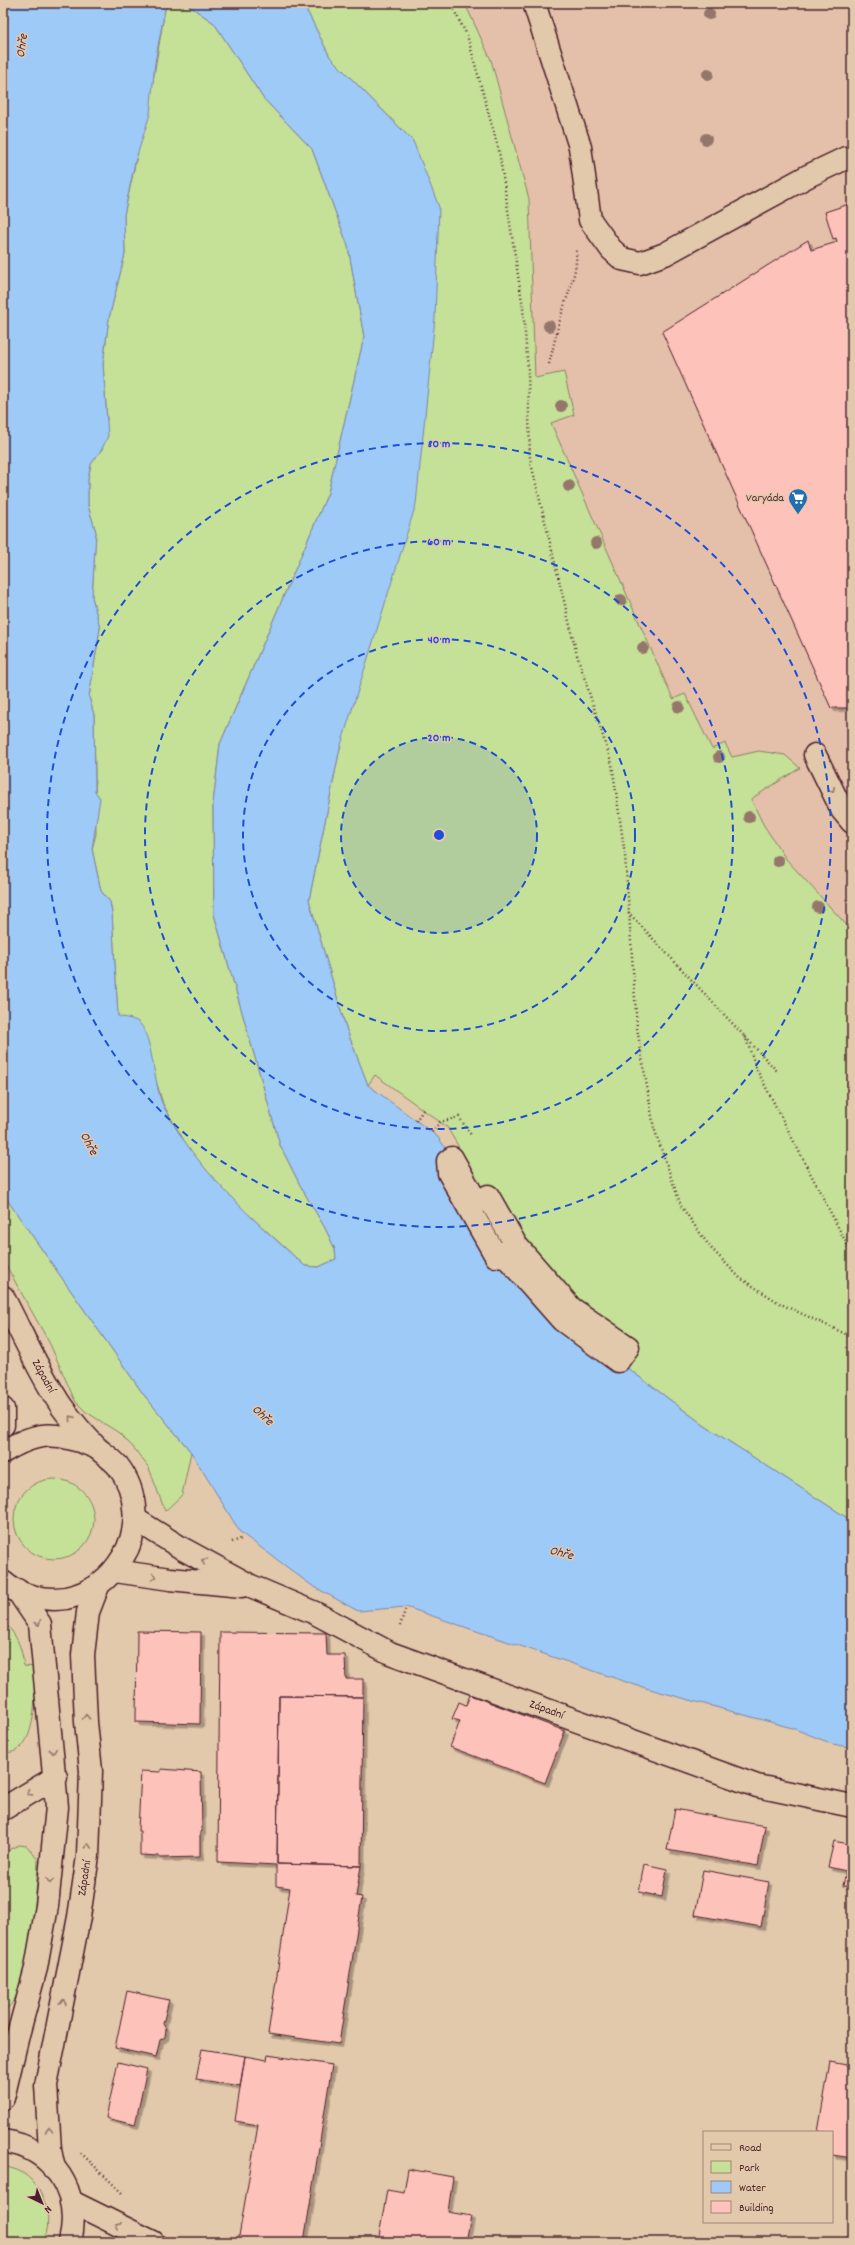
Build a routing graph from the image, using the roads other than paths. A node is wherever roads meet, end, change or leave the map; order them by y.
1 (534, 3) edge
2 (846, 158) dead end
3 (815, 755) dead end
4 (852, 822) edge
5 (3, 1297) edge
6 (562, 1320) joint
7 (3, 1408) edge
8 (3, 1425) edge
9 (96, 1447) junction
10 (3, 1452) edge
11 (135, 1519) junction
12 (115, 1571) junction
13 (10, 1586) edge
14 (98, 1586) junction
15 (251, 1586) junction
16 (56, 1777) junction
17 (852, 1806) edge
18 (3, 1810) edge
19 (10, 2032) edge
20 (3, 2098) edge
21 (3, 2141) edge
22 (54, 2169) junction
23 (72, 2202) junction
24 (70, 2242) edge
25 (153, 2242) edge

1 - 2 street
3 -> 4 street
9 -> 5 street, Západní
6 - 6 street
7 - 8 street
9 - 10 street, Západní
9 - 11 street, Západní
11 - 12 street, Západní
15 -> 11 street, Západní
12 - 14 street, Západní
12 -> 15 street, Západní
13 - 14 street, Západní
13 -> 16 street, Západní
22 -> 14 street, Západní
15 - 17 street, Západní
16 -> 18 street
16 -> 19 street, Západní
19 - 20 street, Západní
21 - 22 street, Západní
22 - 23 street, Západní
23 - 24 street, Západní
25 -> 23 street

